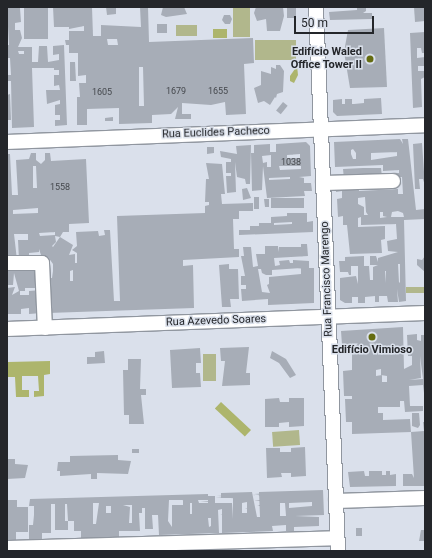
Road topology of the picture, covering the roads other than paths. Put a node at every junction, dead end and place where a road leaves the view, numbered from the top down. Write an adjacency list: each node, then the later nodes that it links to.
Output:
1 (316, 7): 3 (street, Rua Francisco Marengo)
2 (425, 125): 3 (street, Rua Euclides Pacheco)
3 (321, 130): 4 (street, Rua Euclides Pacheco); 6 (street, Rua Francisco Marengo)
4 (7, 142)
5 (393, 181): 6 (street)
6 (323, 183): 9 (street, Rua Francisco Marengo)
7 (7, 263): 10 (street)
8 (425, 314): 9 (street, Rua Azevedo Soares)
9 (329, 318): 10 (street, Rua Azevedo Soares); 13 (street, Rua Francisco Marengo)
10 (45, 328): 11 (street, Rua Azevedo Soares)
11 (7, 329)
12 (425, 498): 13 (street)
13 (336, 501): 14 (street, Rua Francisco Marengo)
14 (338, 545): 16 (street)
15 (7, 548): 16 (street)
16 (104, 548)

